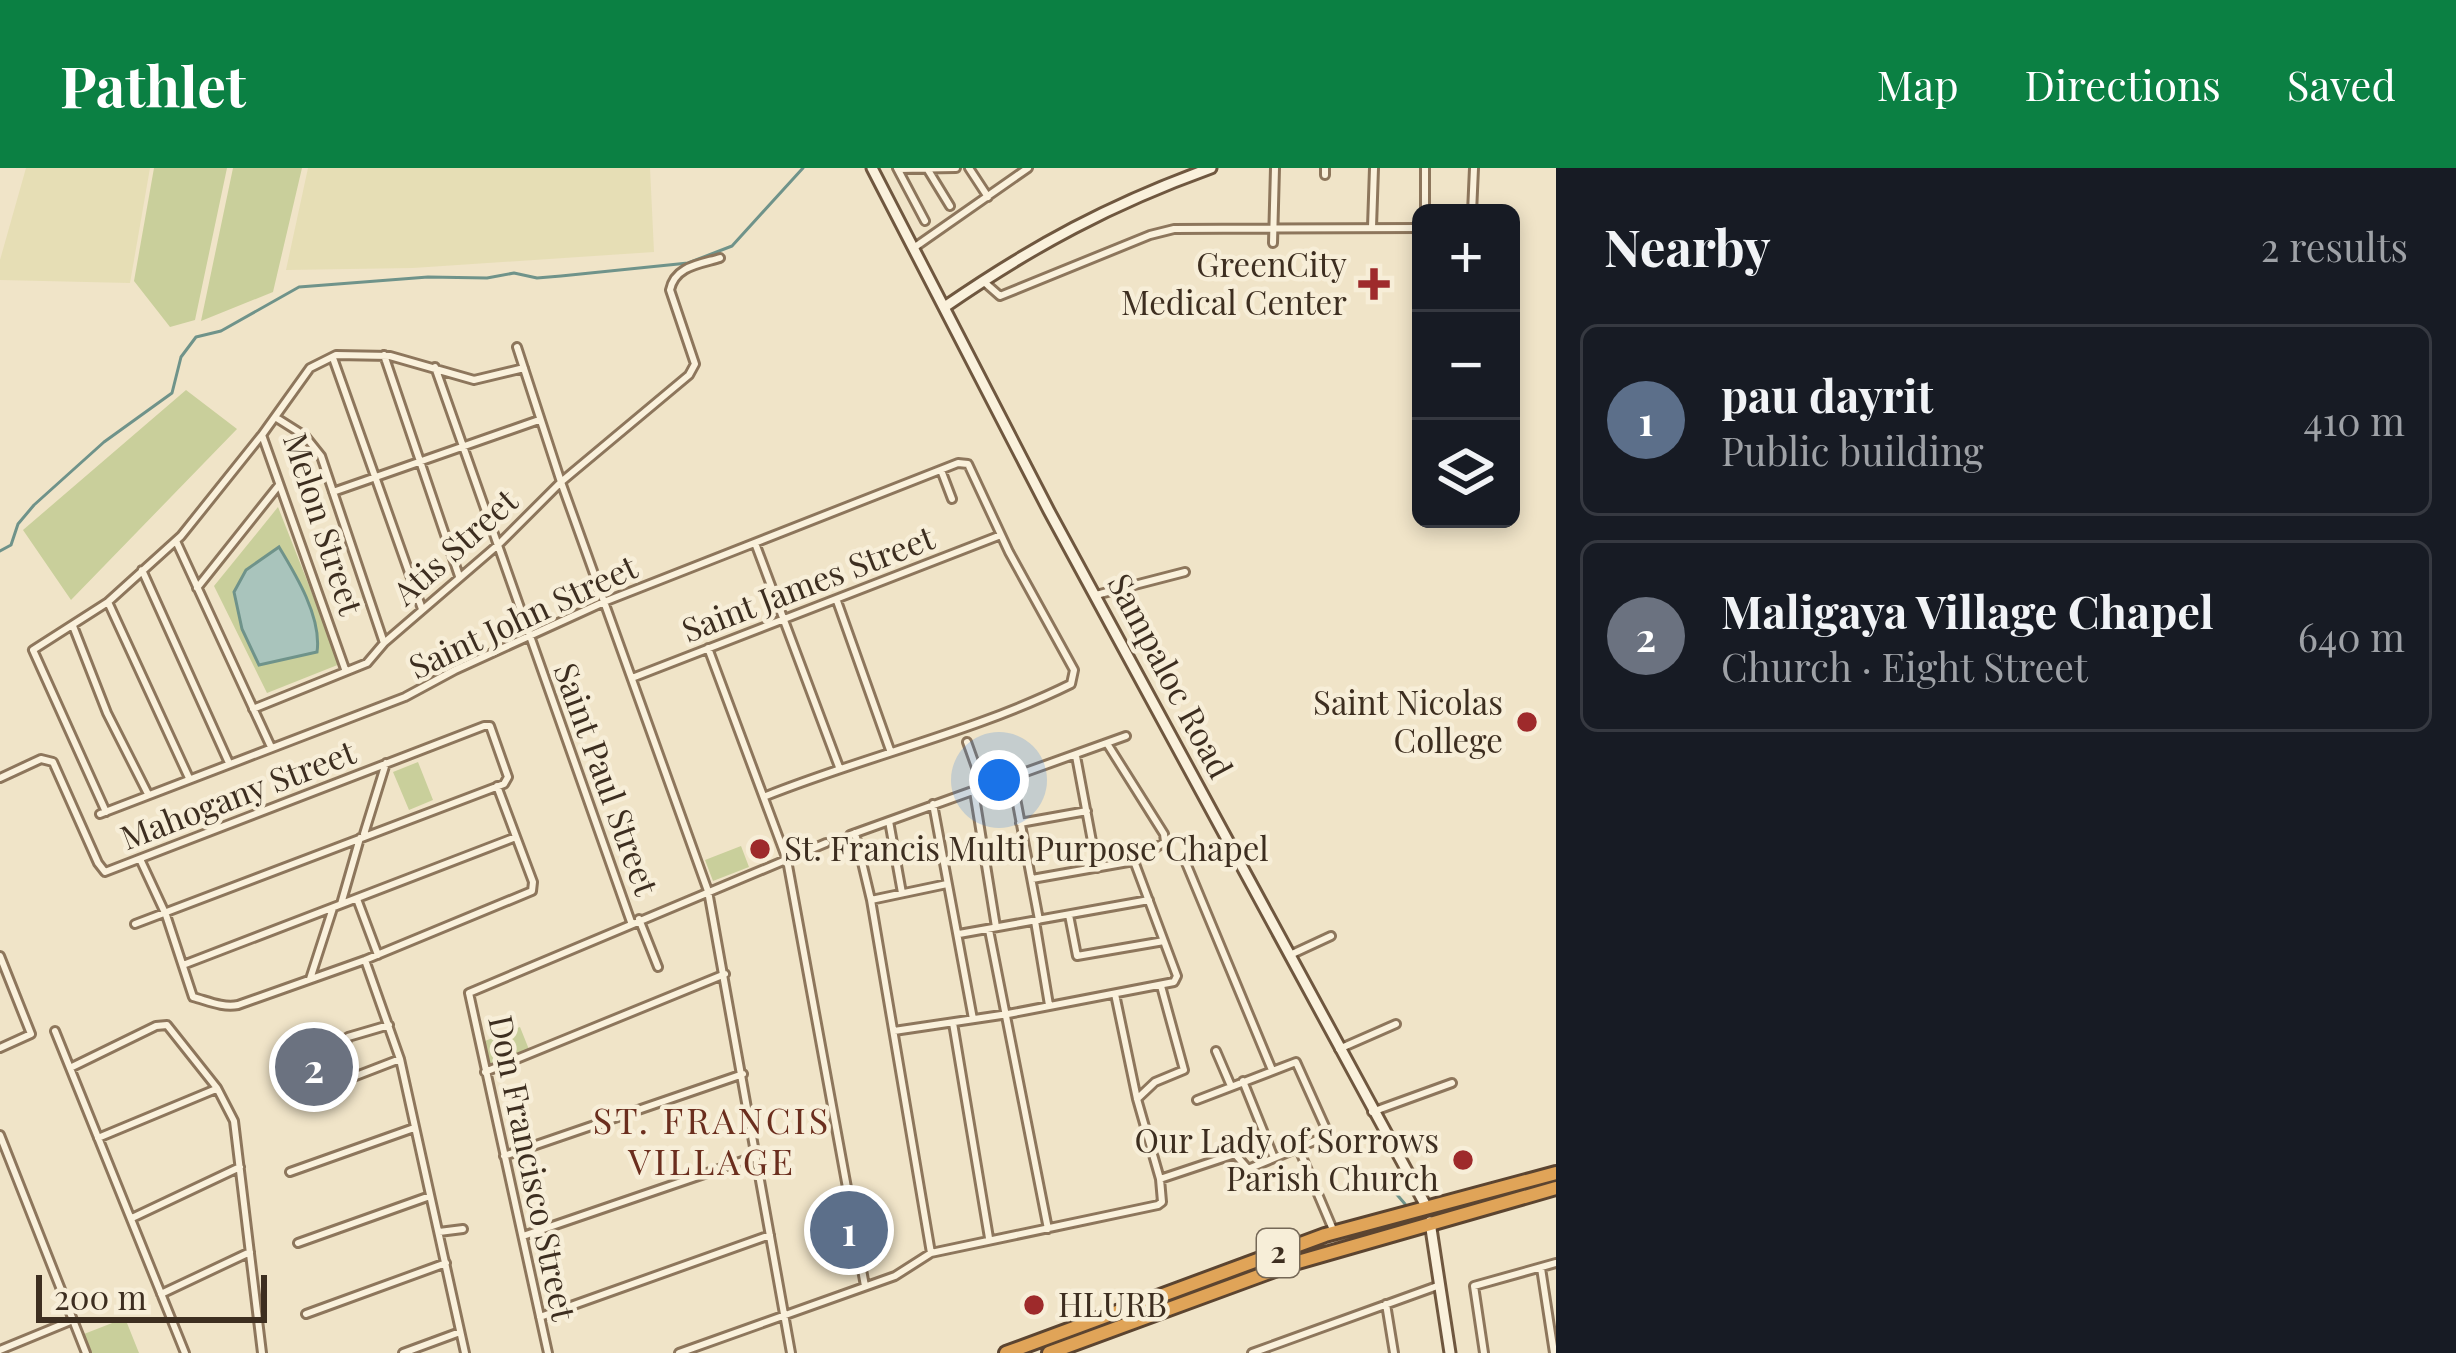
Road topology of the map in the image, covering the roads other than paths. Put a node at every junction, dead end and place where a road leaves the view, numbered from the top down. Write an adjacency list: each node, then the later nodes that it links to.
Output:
1 (872, 168): 21 (street, Sampaloc Road)
2 (897, 168): 11 (street); 16 (street)
3 (956, 168): 11 (street)
4 (969, 168): 12 (street)
5 (1028, 168): 12 (street)
6 (1211, 168): 23 (street)
7 (1275, 168): 17 (street)
8 (1375, 168): 18 (street)
9 (1425, 168): 13 (street)
10 (1474, 168): 14 (street)
11 (928, 170): 15 (street)
12 (988, 197): 21 (street)
13 (1425, 204)
14 (1472, 204)
15 (950, 206)
16 (925, 220)
17 (1273, 227): 18 (street); 20 (street); 23 (street)
18 (1372, 227): 19 (street)
19 (1412, 228)
20 (1274, 243)
21 (915, 247): 24 (street, Sampaloc Road)
22 (721, 258): 37 (street, Atis Street)
23 (983, 280): 24 (street)
24 (946, 306): 49 (street, Sampaloc Road)
25 (517, 347): 29 (street)
26 (384, 355): 27 (street); 28 (street); 34 (street)
27 (332, 356): 30 (street, Melon Street); 36 (street)
28 (435, 367): 29 (street); 33 (street, Saint Paul Street)
29 (524, 368): 31 (street)
30 (275, 417): 32 (street, Melon Street); 39 (street)
31 (539, 420): 33 (street); 37 (street)
32 (262, 434): 38 (street, Melon Street); 42 (street)
33 (463, 448): 34 (street); 44 (street, Saint Paul Street)
34 (418, 463): 36 (street); 47 (street)
35 (941, 470): 40 (street); 41 (street, Saint John Street); 43 (street, Saint John Street)
36 (376, 478): 39 (street); 53 (street)
37 (561, 482): 44 (street, Atis Street); 52 (street)
38 (279, 485): 48 (street); 59 (street, Melon Street)
39 (332, 492): 57 (street)
40 (952, 500)
41 (1001, 535): 50 (street, Saint James Street); 66 (street)
42 (176, 541): 45 (street); 48 (street)
43 (754, 543): 52 (street, Saint John Street); 54 (street)
44 (499, 544): 47 (street, Atis Street); 56 (street, Saint Paul Street)
45 (142, 570): 51 (street); 68 (street)
46 (1185, 572): 49 (street)
47 (459, 576): 53 (street, Atis Street)
48 (197, 588): 61 (street)
49 (1096, 595): 109 (street, Sampaloc Road)
50 (837, 601): 54 (street, Saint James Street); 66 (street)
51 (108, 602): 55 (street); 73 (street)
52 (604, 602): 56 (street, Saint John Street); 60 (street)
53 (422, 608): 57 (street, Atis Street)
54 (785, 620): 58 (street, Saint James Street); 70 (street)
55 (73, 626): 76 (street); 76 (street, Saint John Street)
56 (530, 636): 65 (street, Saint John Street); 100 (street, Saint Paul Street)
57 (384, 643): 59 (street, Atis Street)
58 (708, 648): 60 (street, Saint James Street); 77 (street)
59 (345, 669): 61 (street, Atis Street)
60 (632, 678): 92 (street)
61 (253, 709): 65 (street)
62 (1126, 736): 64 (street)
63 (967, 742): 75 (street)
64 (1107, 744): 67 (street); 87 (street)
65 (271, 747): 68 (street, Saint John Street)
66 (890, 750): 70 (street)
67 (1076, 756): 71 (street); 79 (street)
68 (229, 763): 73 (street, Saint John Street)
69 (386, 763): 74 (street, Mahogany Street); 82 (street); 85 (street, Mahogany Street)
70 (838, 767): 77 (street)
71 (1012, 777): 75 (street); 81 (street)
72 (0, 778): 85 (street, Mahogany Street)
73 (189, 778): 76 (street, Saint John Street)
74 (497, 786): 82 (street); 83 (street)
75 (978, 789): 78 (street); 103 (street)
76 (148, 794)
77 (766, 796): 86 (street)
78 (933, 805): 80 (street); 91 (street)
79 (1087, 811): 81 (street); 89 (street)
80 (889, 821): 93 (street); 95 (street)
81 (1020, 823): 90 (street)
82 (362, 837): 97 (street); 98 (street)
83 (516, 837): 94 (street); 107 (street)
84 (826, 843): 86 (street)
85 (140, 859): 98 (street)
86 (787, 860): 92 (street); 172 (street)
87 (1134, 860): 89 (street); 96 (street)
88 (1186, 863): 130 (street)
89 (1097, 868): 90 (street)
90 (1031, 879): 101 (street)
91 (947, 884): 93 (street); 104 (street)
92 (708, 891): 100 (street); 113 (street)
93 (902, 893): 95 (street)
94 (357, 899): 97 (street); 107 (street)
95 (871, 900): 124 (street)
96 (1149, 901): 99 (street); 106 (street)
97 (337, 907): 111 (street); 114 (street)
98 (166, 915): 102 (street); 111 (street)
99 (1069, 915): 101 (street); 106 (street)
100 (635, 921): 112 (street, Saint Paul Street); 131 (street, Don Francisco Street)
101 (1037, 921): 103 (street); 117 (street)
102 (135, 924)
103 (992, 928): 104 (street); 118 (street)
104 (958, 934): 119 (street)
105 (1330, 936): 109 (street)
106 (1164, 940): 115 (street)
107 (378, 955): 110 (street)
108 (0, 956): 125 (street)
109 (1288, 956): 126 (street, Sampaloc Road)
110 (365, 960): 114 (street); 122 (street)
111 (183, 965): 114 (street)
112 (658, 968)
113 (725, 974): 131 (street); 132 (street)
114 (310, 979)
115 (1161, 986): 116 (street); 139 (street)
116 (1115, 994): 117 (street); 139 (street)
117 (1049, 1005): 118 (street)
118 (1008, 1014): 119 (street); 159 (street)
119 (973, 1020): 120 (street)
120 (952, 1023): 124 (street); 164 (street)
121 (1396, 1024): 126 (street)
122 (390, 1025): 128 (street); 134 (street)
123 (55, 1031): 129 (street)
124 (894, 1031): 167 (street)
125 (0, 1048)
126 (1339, 1048): 141 (street, Sampaloc Road)
127 (1216, 1051): 136 (street)
128 (400, 1059): 134 (street); 142 (street)
129 (70, 1068): 137 (street); 144 (street)
130 (1272, 1070): 133 (street); 145 (street)
131 (485, 1072): 147 (street, Don Francisco Street)
132 (743, 1074): 147 (street); 148 (street)
133 (1243, 1081): 136 (street); 149 (street)
134 (332, 1084): 138 (street)
135 (1453, 1084): 141 (street)
136 (1231, 1085): 140 (street)
137 (217, 1088): 144 (street); 150 (street)
138 (299, 1098)
139 (1137, 1099): 153 (street)
140 (1197, 1100)
141 (1372, 1112): 157 (street, Sampaloc Road)
142 (414, 1128): 151 (street); 155 (street)
143 (0, 1135): 146 (street)
144 (98, 1138): 156 (street)
145 (1298, 1148): 149 (street); 161 (street)
146 (3, 1150): 178 (street)
147 (504, 1156): 163 (street, Don Francisco Street)
148 (757, 1156): 162 (street); 163 (street)
149 (1274, 1158): 153 (street)
150 (240, 1168): 156 (street); 166 (street)
151 (290, 1172)
152 (1556, 1173): 157 (highway, 2)
153 (1160, 1179): 159 (street)
154 (1556, 1188): 157 (highway, 2)
155 (430, 1196): 160 (street); 165 (street)
156 (132, 1218): 173 (street)
157 (1430, 1223): 161 (highway, 2); 171 (street); 190 (highway, 2)
158 (463, 1229): 160 (street)
159 (1048, 1229): 164 (street)
160 (439, 1232): 168 (street)
161 (1334, 1232): 189 (highway, 2)
162 (770, 1235): 176 (street); 177 (street)
163 (523, 1236): 177 (street, Don Francisco Street)
164 (989, 1239): 167 (street)
165 (298, 1243)
166 (250, 1252): 173 (street); 183 (street)
167 (931, 1253): 172 (street)
168 (446, 1263): 175 (street); 179 (street)
169 (1556, 1263): 170 (street)
170 (1541, 1267): 194 (street); 195 (street)
171 (1439, 1285): 174 (street); 193 (street)
172 (865, 1286): 176 (street)
173 (161, 1294): 182 (street)
174 (1386, 1304): 191 (street); 192 (street)
175 (306, 1314)
176 (783, 1316): 187 (street); 188 (street)
177 (540, 1317): 186 (street, Don Francisco Street)
178 (74, 1320): 180 (street); 181 (street)
179 (460, 1332): 184 (street); 185 (street)
180 (0, 1350)
181 (86, 1353)
182 (185, 1353)
183 (262, 1353)
184 (403, 1353)
185 (465, 1353)
186 (548, 1353)
187 (679, 1353)
188 (790, 1353)
189 (1006, 1353)
190 (1049, 1353)
191 (1252, 1353)
192 (1394, 1353)
193 (1450, 1353)
194 (1484, 1353)
195 (1554, 1353)

